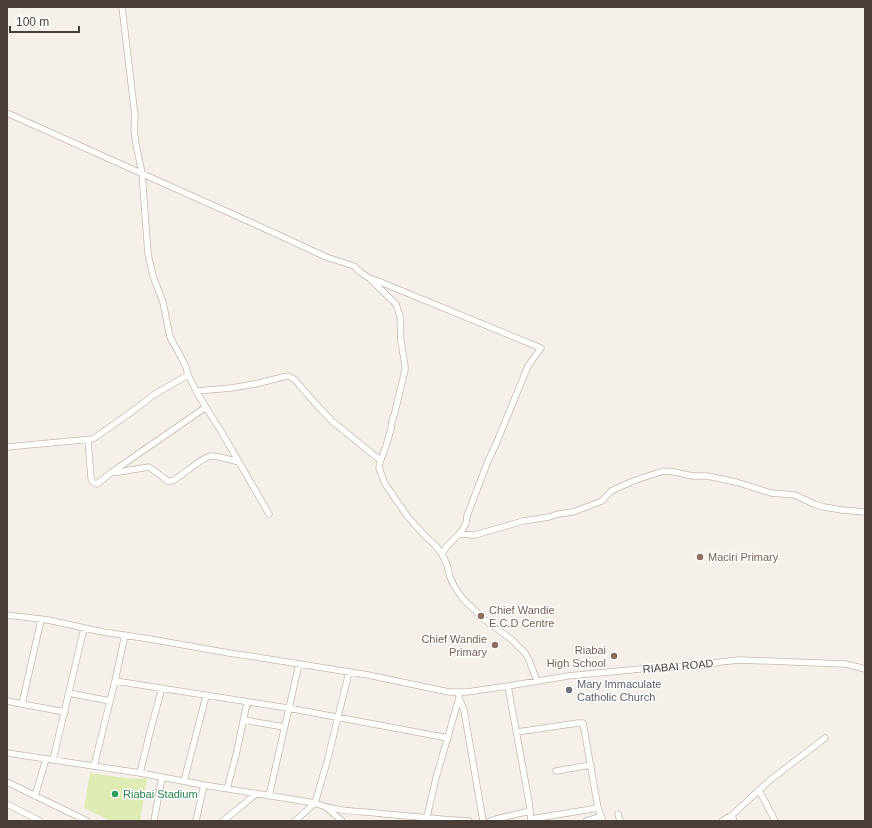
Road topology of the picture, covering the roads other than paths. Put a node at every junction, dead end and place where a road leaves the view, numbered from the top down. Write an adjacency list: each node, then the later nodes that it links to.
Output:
1 (122, 7): 3 (street)
2 (7, 113): 3 (street)
3 (142, 173): 4 (street); 5 (street)
4 (370, 278): 10 (street); 15 (street)
5 (188, 375): 6 (street); 8 (street)
6 (196, 390): 7 (street); 10 (street)
7 (206, 407): 11 (street); 12 (street)
8 (88, 440): 9 (street); 12 (street)
9 (7, 448)
10 (380, 460): 16 (street)
11 (239, 462): 12 (street); 14 (street)
12 (112, 472)
13 (865, 512): 15 (street)
14 (269, 514)
15 (459, 534): 16 (street)
16 (442, 554): 25 (street)
17 (7, 615): 18 (street, RIABAI ROAD)
18 (41, 620): 19 (street, RIABAI ROAD); 34 (street)
19 (84, 628): 20 (street, RIABAI ROAD); 28 (street)
20 (124, 635): 21 (street, RIABAI ROAD); 24 (street)
21 (299, 664): 23 (street, RIABAI ROAD); 35 (street)
22 (865, 669): 25 (street, RIABAI ROAD)
23 (349, 672): 29 (street, RIABAI ROAD); 37 (street)
24 (115, 681): 27 (street); 32 (street)
25 (537, 681): 26 (street, RIABAI ROAD)
26 (508, 686): 29 (street, RIABAI ROAD); 40 (street)
27 (162, 688): 30 (street); 49 (street)
28 (69, 693): 32 (street); 36 (street)
29 (459, 695): 41 (street); 77 (street)
30 (206, 696): 33 (street); 51 (street)
31 (7, 701): 34 (street)
32 (110, 701): 47 (street)
33 (247, 702): 35 (street); 38 (street)
34 (22, 704): 36 (street)
35 (288, 708): 37 (street); 39 (street)
36 (65, 712): 45 (street)
37 (338, 717): 41 (street); 59 (street)
38 (244, 720): 39 (street); 54 (street)
39 (284, 727): 58 (street)
40 (517, 732): 46 (street); 63 (street)
41 (448, 738): 67 (street)
42 (825, 738): 55 (street)
43 (7, 753): 44 (street)
44 (46, 759): 45 (street); 57 (street)
45 (53, 760): 47 (street)
46 (591, 765): 48 (street); 62 (street)
47 (94, 766): 49 (street)
48 (556, 771)
49 (140, 773): 50 (street)
50 (162, 777): 51 (street); 71 (street)
51 (184, 780): 53 (street)
52 (7, 782): 57 (street)
53 (204, 785): 54 (street); 72 (street)
54 (227, 789): 56 (street)
55 (759, 790): 65 (street); 83 (street)
56 (256, 794): 58 (street); 73 (street)
57 (36, 796): 70 (street)
58 (269, 796): 59 (street)
59 (315, 803): 61 (street); 74 (street)
60 (7, 804): 69 (street)
61 (326, 807): 67 (street); 75 (street)
62 (598, 808): 66 (street); 68 (street)
63 (530, 811): 68 (street); 78 (street)
64 (618, 814): 80 (street)
65 (732, 815): 81 (street); 82 (street)
66 (602, 818): 79 (street)
67 (426, 820): 76 (street)
68 (531, 820)
69 (40, 821)
70 (87, 821)
71 (154, 821)
72 (196, 821)
73 (223, 821)
74 (295, 821)
75 (342, 821)
76 (468, 821)
77 (483, 821)
78 (490, 821)
79 (586, 821)
80 (620, 821)
81 (723, 821)
82 (734, 821)
83 (775, 821)

